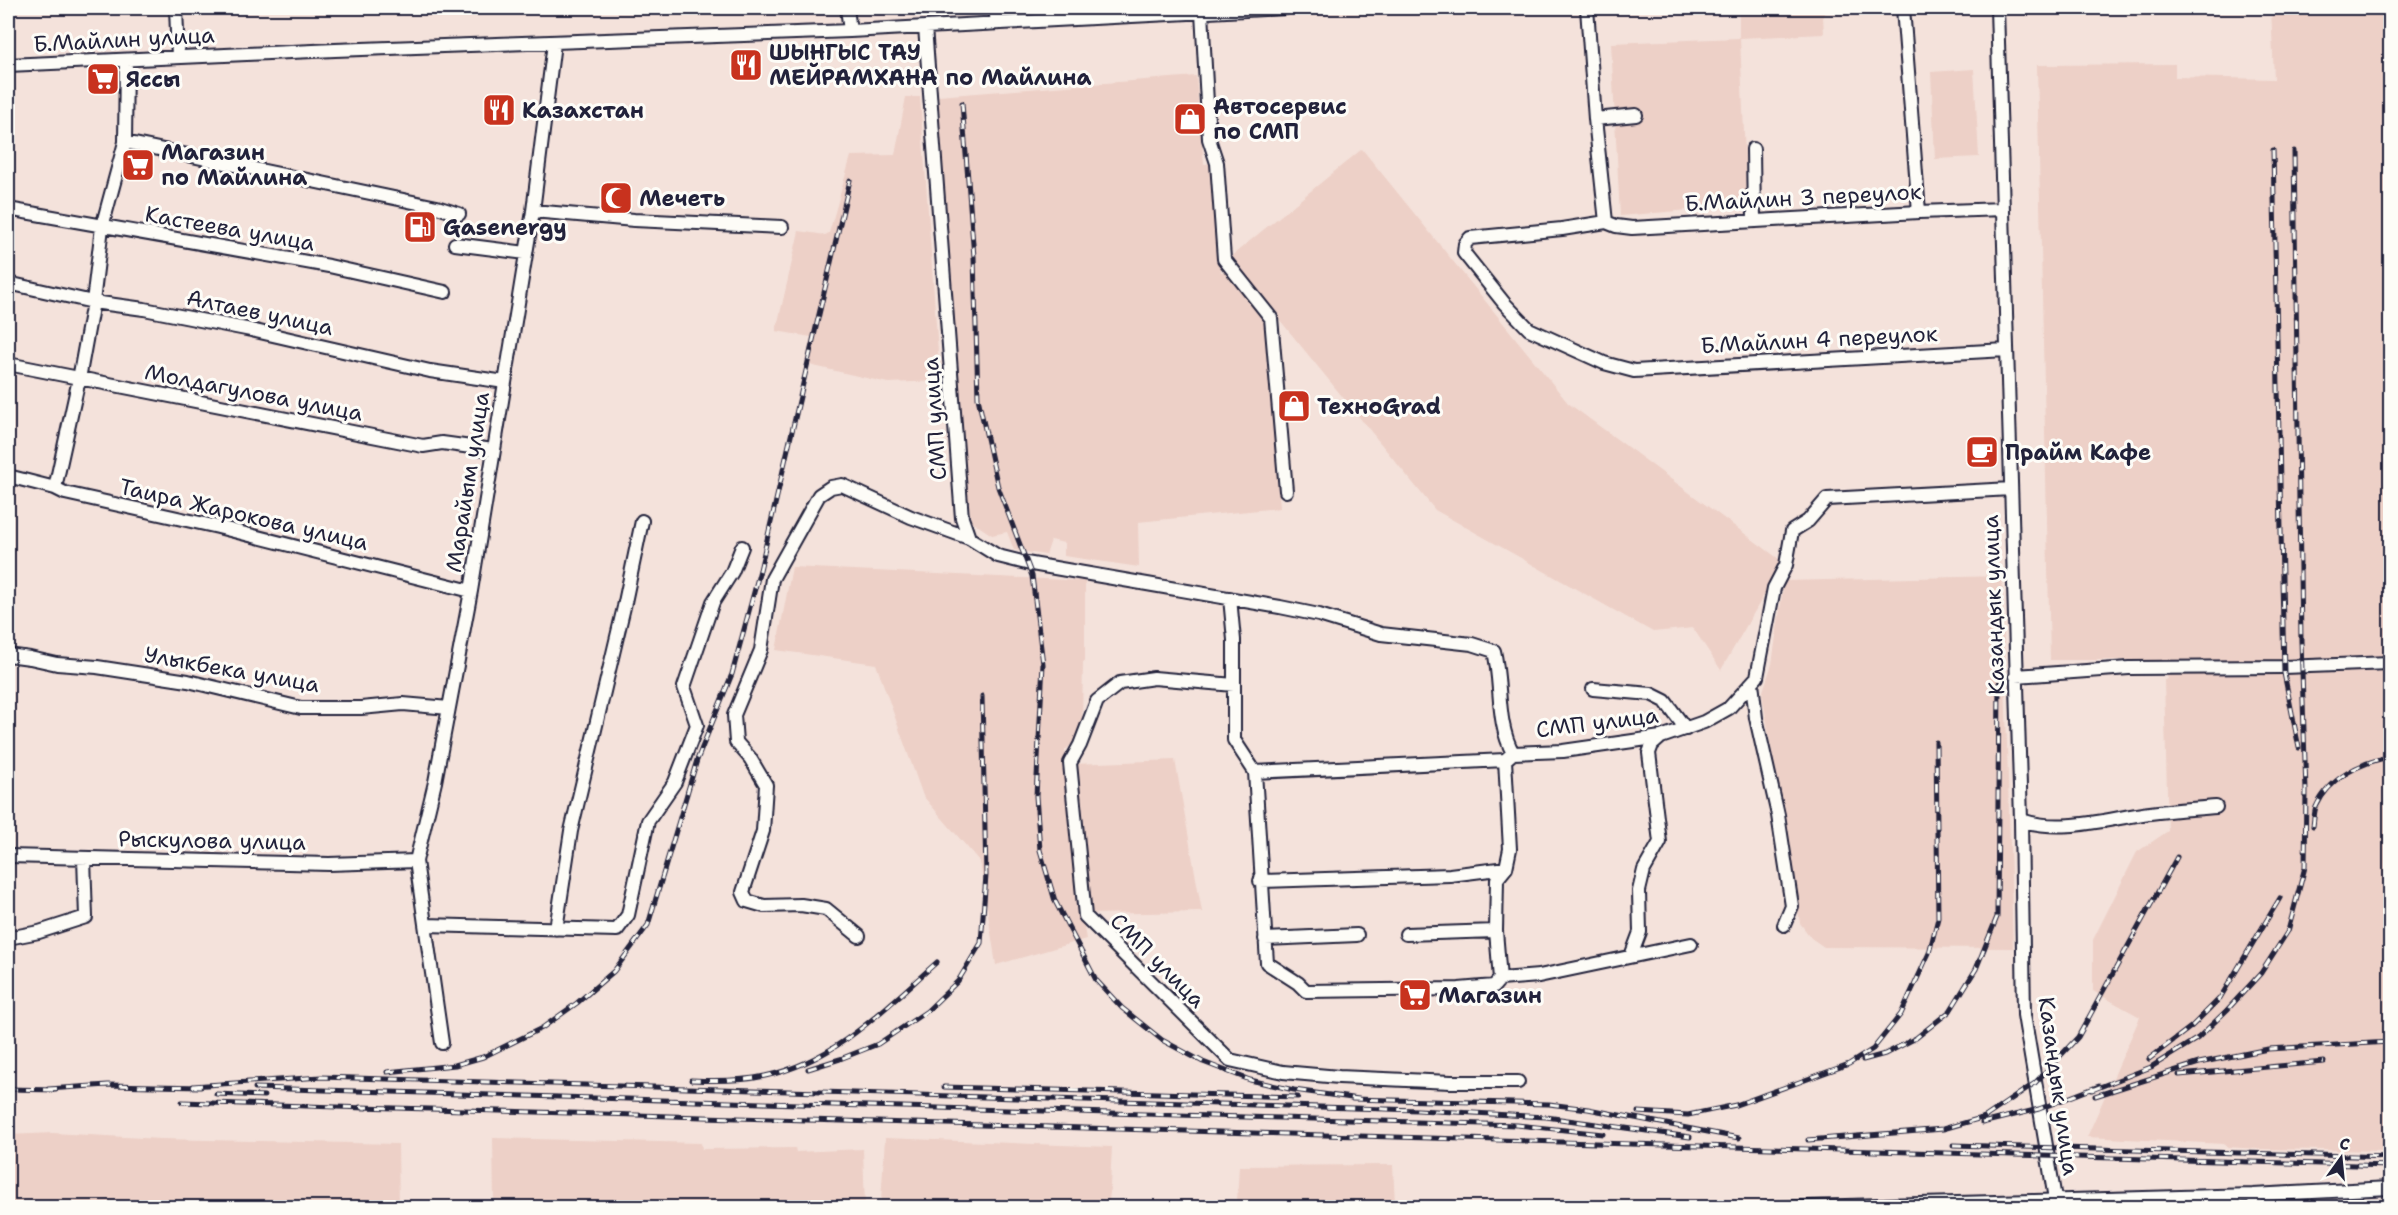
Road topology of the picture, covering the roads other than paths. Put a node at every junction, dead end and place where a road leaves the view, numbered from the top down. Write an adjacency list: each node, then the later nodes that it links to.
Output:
1 (176, 8): 13 (street)
2 (847, 8): 11 (street)
3 (996, 8): 9 (street)
4 (1285, 8): 8 (street, Б.Майлин улица)
5 (1587, 8): 17 (street)
6 (1903, 8): 23 (street)
7 (1997, 8): 21 (street, Казандык улица)
8 (1202, 12): 9 (street, Б.Майлин улица); 42 (street)
9 (997, 23): 10 (street, Б.Майлин улица)
10 (925, 27): 11 (street, Б.Майлин улица); 44 (street, СМП улица)
11 (850, 31): 12 (street, Б.Майлин улица)
12 (554, 43): 13 (street, Б.Майлин улица); 22 (street, Марайым улица)
13 (178, 57): 14 (street, Б.Майлин улица)
14 (126, 61): 15 (street, Б.Майлин улица); 18 (street)
15 (8, 65)
16 (1636, 115): 17 (street)
17 (1595, 119): 26 (street)
18 (125, 142): 24 (street); 28 (street)
19 (1753, 149): 25 (street)
20 (8, 209): 28 (street, Кастеева улица)
21 (2003, 209): 23 (street, Б.Майлин 3 переулок); 34 (street, Казандык улица)
22 (533, 211): 27 (street); 30 (street, Марайым улица)
23 (1919, 212): 25 (street, Б.Майлин 3 переулок)
24 (459, 214)
25 (1754, 220): 26 (street, Б.Майлин 3 переулок)
26 (1606, 222): 34 (street, Б.Майлин 4 переулок)
27 (782, 226)
28 (102, 227): 32 (street, Кастеева улица); 33 (street)
29 (455, 244): 30 (street)
30 (526, 253): 37 (street, Марайым улица)
31 (8, 283): 33 (street, Алтаев улица)
32 (445, 292)
33 (93, 302): 36 (street); 37 (street, Алтаев улица)
34 (2006, 350): 41 (street, Казандык улица)
35 (8, 364): 36 (street, Молдагулова улица)
36 (79, 380): 38 (street, Молдагулова улица); 40 (street)
37 (505, 382): 38 (street, Марайым улица)
38 (493, 450): 46 (street, Марайым улица)
39 (8, 476): 40 (street, Таира Жарокова улица)
40 (56, 488): 46 (street, Таира Жарокова улица)
41 (2010, 489): 50 (street, Казандык улица); 51 (street)
42 (1286, 491)
43 (642, 521): 68 (street)
44 (969, 538): 47 (street, СМП улица); 72 (street)
45 (742, 547): 68 (street)
46 (471, 591): 54 (street, Марайым улица)
47 (1230, 598): 52 (street); 57 (street, СМП улица)
48 (8, 655): 54 (street, Улыкбека улица)
49 (2391, 663): 50 (street)
50 (2016, 676): 60 (street, Казандык улица)
51 (1754, 680): 55 (street, СМП улица); 67 (street)
52 (1234, 685): 58 (street); 79 (street, СМП улица)
53 (1593, 689): 55 (street, СМП улица)
54 (449, 708): 63 (street, Марайым улица)
55 (1686, 729): 56 (street, СМП улица)
56 (1661, 737): 57 (street, СМП улица); 76 (street)
57 (1509, 756): 58 (street, СМП улица); 64 (street, СМП улица)
58 (1255, 772): 65 (street)
59 (2216, 807): 60 (street)
60 (2021, 820): 82 (street, Казандык улица)
61 (8, 856): 62 (street, Рыскулова улица)
62 (84, 858): 63 (street, Рыскулова улица); 73 (street)
63 (416, 861): 66 (street, Марайым улица)
64 (1506, 868): 65 (street); 69 (street, СМП улица)
65 (1260, 880): 74 (street)
66 (426, 925): 68 (street); 78 (street, Марайым улица)
67 (1784, 925)
68 (556, 929)
69 (1496, 931): 70 (street); 77 (street, СМП улица)
70 (1407, 934)
71 (1357, 935): 74 (street)
72 (860, 936)
73 (8, 938)
74 (1265, 939): 77 (street)
75 (1691, 944): 76 (street)
76 (1631, 956): 77 (street)
77 (1500, 979)
78 (442, 1042)
79 (1518, 1082)
80 (2391, 1188): 81 (street)
81 (2253, 1194): 82 (street); 84 (street)
82 (2055, 1199): 83 (street)
83 (1770, 1208)
84 (2256, 1208)

